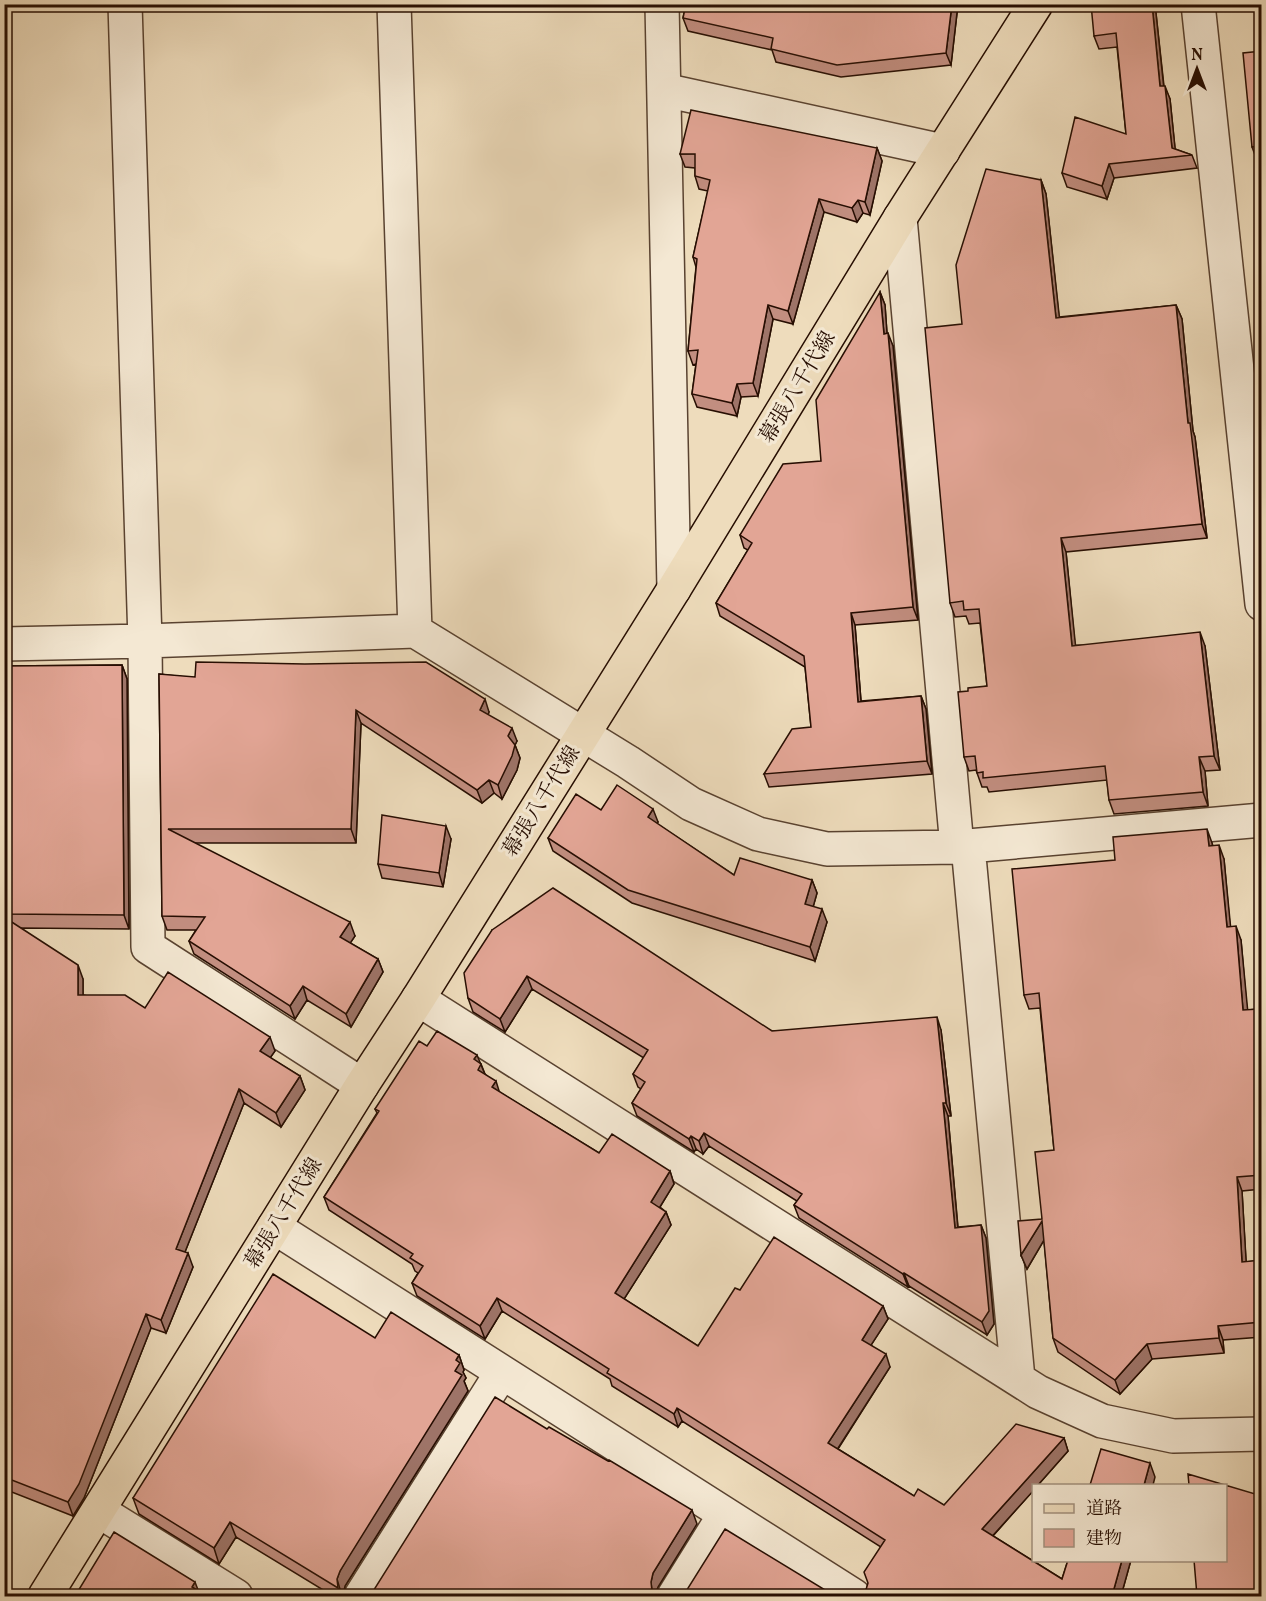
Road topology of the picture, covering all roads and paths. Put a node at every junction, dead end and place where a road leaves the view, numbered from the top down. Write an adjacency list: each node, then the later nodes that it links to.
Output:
1 (125, 4): 12 (street)
2 (394, 4): 11 (street)
3 (662, 4): 6 (street)
4 (1036, 4): 7 (main road, 幕張八千代線)
5 (1198, 4): 10 (street)
6 (664, 90): 7 (street); 9 (street)
7 (943, 151): 8 (main road, 幕張八千代線)
8 (900, 218): 9 (main road, 幕張八千代線); 16 (street)
9 (674, 589): 14 (main road, 幕張八千代線)
10 (1262, 604)
11 (415, 631): 12 (street); 14 (street)
12 (145, 641): 13 (street); 18 (street)
13 (4, 644)
14 (582, 735): 16 (street); 17 (main road, 幕張八千代線)
15 (1262, 820): 16 (street)
16 (963, 847): 21 (street)
17 (418, 999): 18 (main road, 幕張八千代線); 21 (street)
18 (362, 1085): 19 (main road, 幕張八千代線)
19 (274, 1227): 20 (street); 23 (main road, 幕張八千代線)
20 (502, 1372): 24 (street); 27 (street)
21 (1018, 1379): 22 (street)
22 (1262, 1434)
23 (99, 1511): 25 (main road, 幕張八千代線); 26 (street)
24 (725, 1514): 28 (street); 29 (street)
25 (45, 1596)
26 (236, 1596)
27 (361, 1596)
28 (674, 1596)
29 (854, 1596)

